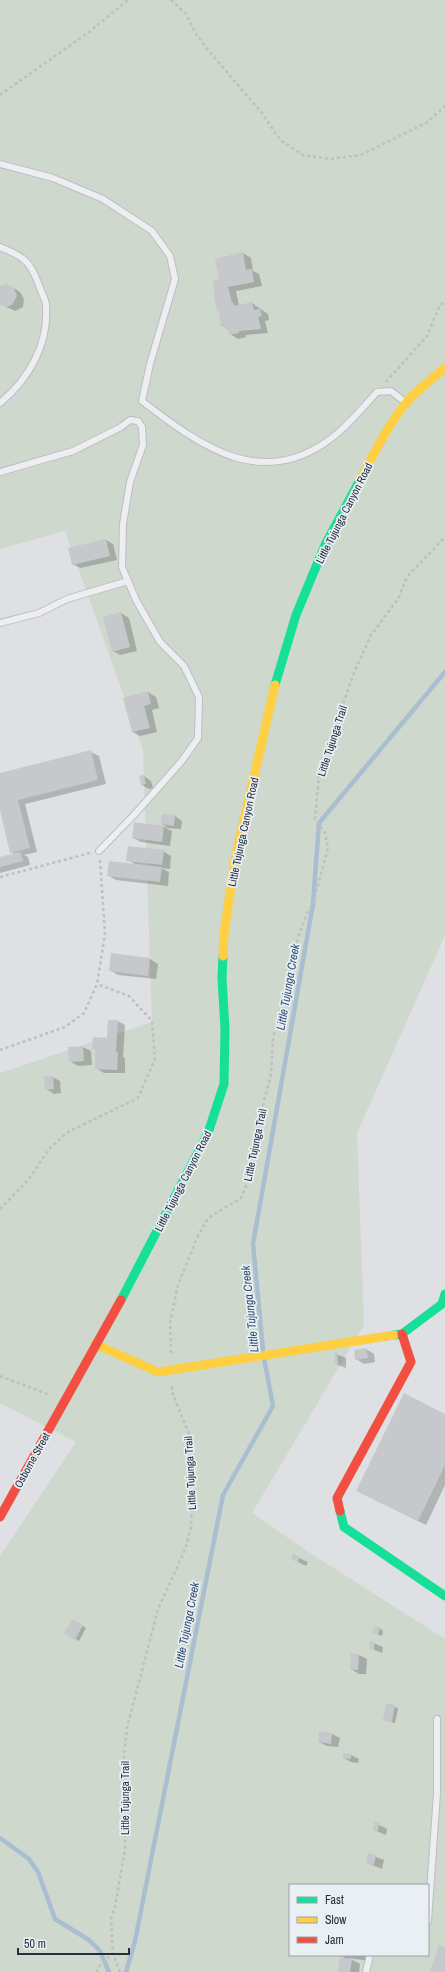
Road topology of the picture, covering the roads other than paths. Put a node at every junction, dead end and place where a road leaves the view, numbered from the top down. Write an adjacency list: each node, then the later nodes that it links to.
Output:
1 (0, 164): 5 (lane)
2 (0, 247): 4 (lane)
3 (445, 368): 5 (main road, Little Tujunga Canyon Road)
4 (0, 403)
5 (406, 403): 12 (main road, Little Tujunga Canyon Road)
6 (0, 472): 7 (lane)
7 (128, 581): 8 (lane); 9 (lane)
8 (0, 623)
9 (99, 851)
10 (445, 1294): 11 (main road)
11 (402, 1334): 12 (main road); 15 (main road)
12 (95, 1344): 13 (main road, Little Tujunga Canyon Road)
13 (52, 1423): 14 (main road, Osborne Street)
14 (0, 1517)
15 (445, 1596)
16 (436, 1719): 17 (lane)
17 (429, 1905)
18 (370, 1956): 19 (lane)
19 (366, 1972)

